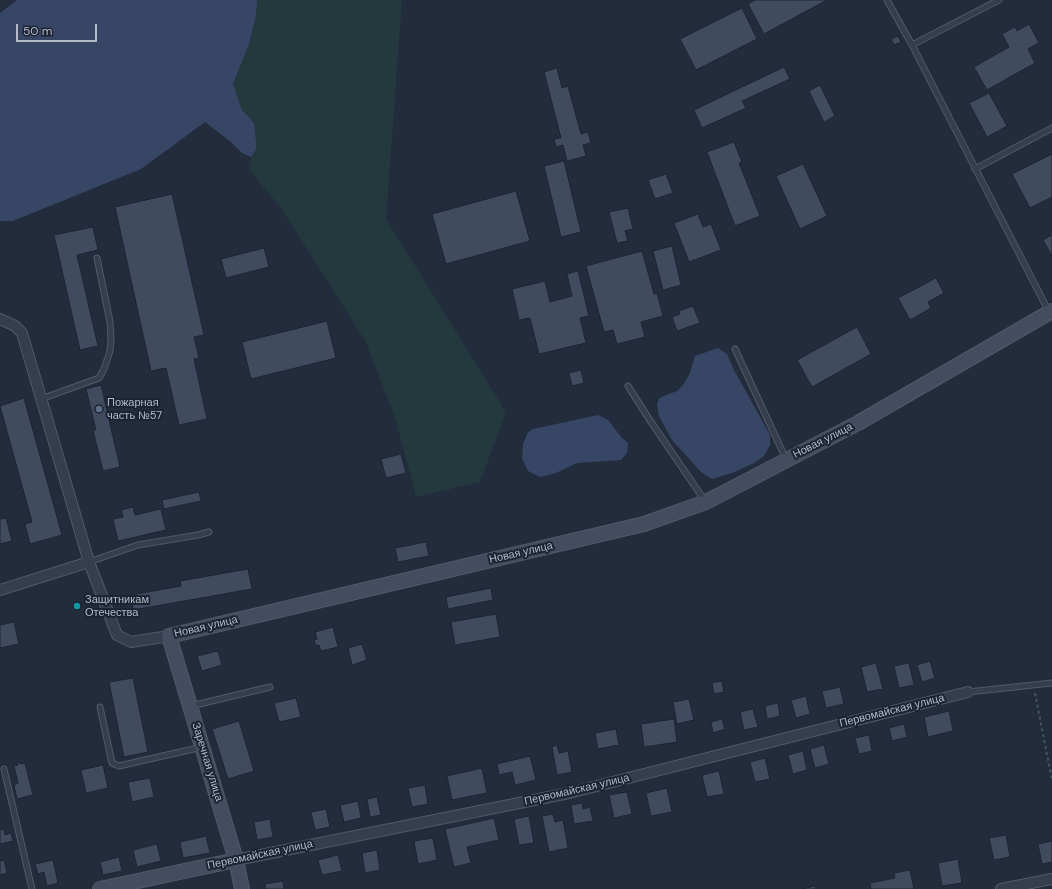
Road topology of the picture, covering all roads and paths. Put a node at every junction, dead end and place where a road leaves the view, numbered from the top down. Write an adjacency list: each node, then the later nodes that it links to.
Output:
1 (887, 0): 3 (lane)
2 (999, 0): 3 (lane)
3 (912, 45): 5 (lane)
4 (1052, 128): 5 (lane)
5 (975, 169): 7 (lane)
6 (96, 258): 11 (lane)
7 (1051, 312): 12 (street, Новая улица)
8 (0, 319): 11 (street, Новая улица)
9 (735, 349): 12 (lane)
10 (628, 386): 13 (lane)
11 (41, 399): 15 (street, Новая улица)
12 (786, 460): 13 (street, Новая улица)
13 (706, 502): 17 (street, Новая улица)
14 (209, 532): 15 (lane)
15 (89, 562): 16 (street); 17 (street, Новая улица)
16 (0, 590)
17 (169, 636): 22 (street, Заречная улица)
18 (1052, 683): 19 (lane, Первомайская улица)
19 (1033, 685): 21 (lane, Первомайская улица); 26 (path)
20 (270, 687): 22 (lane)
21 (968, 692): 27 (street, Первомайская улица)
22 (190, 706): 24 (street, Заречная улица)
23 (100, 707): 24 (lane)
24 (203, 747): 27 (street, Заречная улица)
25 (4, 769): 29 (lane)
26 (1052, 780)
27 (236, 860): 30 (street, Первомайская улица); 31 (street, Заречная улица)
28 (1052, 879): 32 (street)
29 (32, 889)
30 (100, 889)
31 (242, 889)
32 (1001, 889)

